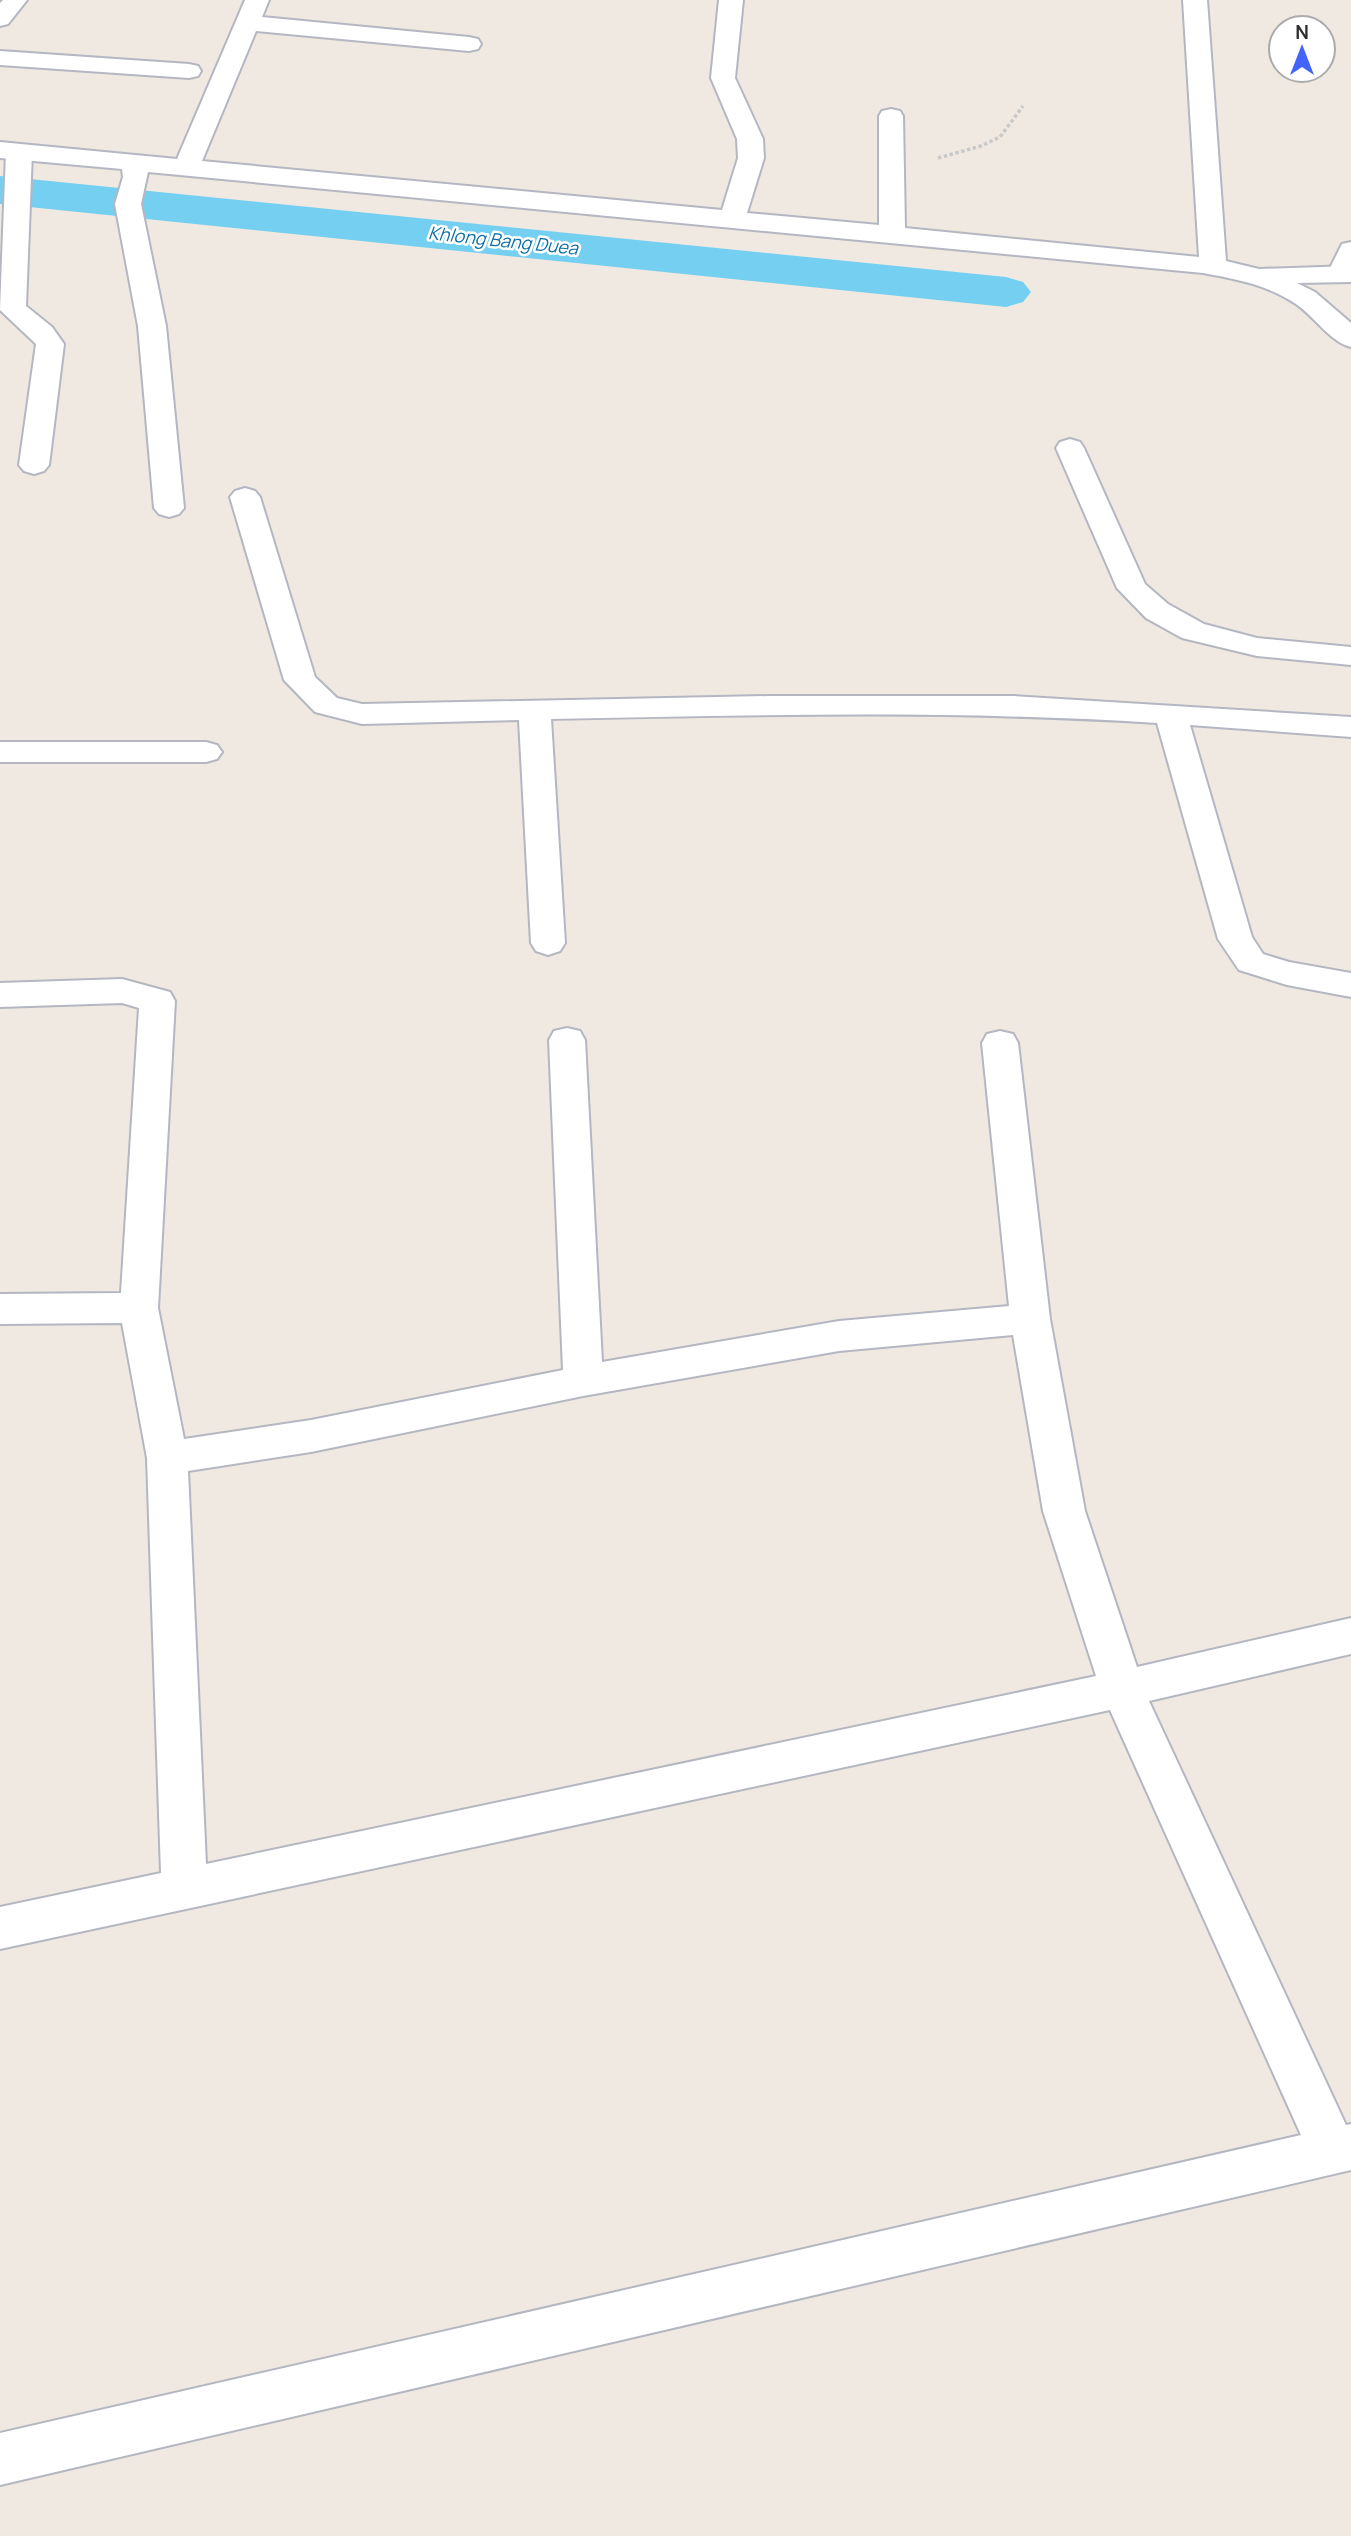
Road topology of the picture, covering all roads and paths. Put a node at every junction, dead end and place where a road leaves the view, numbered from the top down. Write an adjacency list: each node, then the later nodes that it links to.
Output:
1 (15, 0): 5 (street)
2 (257, 0): 6 (street)
3 (731, 0): 16 (street)
4 (1195, 0): 19 (street)
5 (0, 19)
6 (248, 23): 7 (street); 14 (street)
7 (469, 44)
8 (0, 58): 9 (street)
9 (189, 71)
10 (1023, 106): 13 (path)
11 (891, 116): 13 (street)
12 (9, 151): 15 (street); 23 (street)
13 (893, 166): 17 (street)
14 (186, 168): 15 (street); 16 (street)
15 (135, 170): 25 (street)
16 (732, 219): 17 (street)
17 (892, 234): 19 (street)
18 (1347, 266): 20 (street)
19 (1213, 267): 20 (street)
20 (1260, 275): 21 (street)
21 (1351, 339)
22 (1070, 448): 26 (street)
23 (34, 465)
24 (246, 497): 27 (street)
25 (169, 509)
26 (1351, 656)
27 (534, 710): 28 (street); 32 (street)
28 (1171, 714): 29 (street); 33 (street)
29 (1351, 727)
30 (0, 752): 31 (street)
31 (206, 752)
32 (548, 943)
33 (1351, 985)
34 (0, 995): 37 (street)
35 (567, 1040): 40 (street)
36 (1000, 1043): 39 (street)
37 (139, 1308): 38 (street); 41 (street)
38 (0, 1309)
39 (1030, 1320): 40 (street); 43 (street)
40 (583, 1381): 41 (street)
41 (167, 1458): 44 (street)
42 (1351, 1636): 43 (street)
43 (1122, 1689): 44 (street); 46 (street)
44 (184, 1889): 45 (street)
45 (0, 1928)
46 (1342, 2149): 47 (street)
47 (0, 2459)

